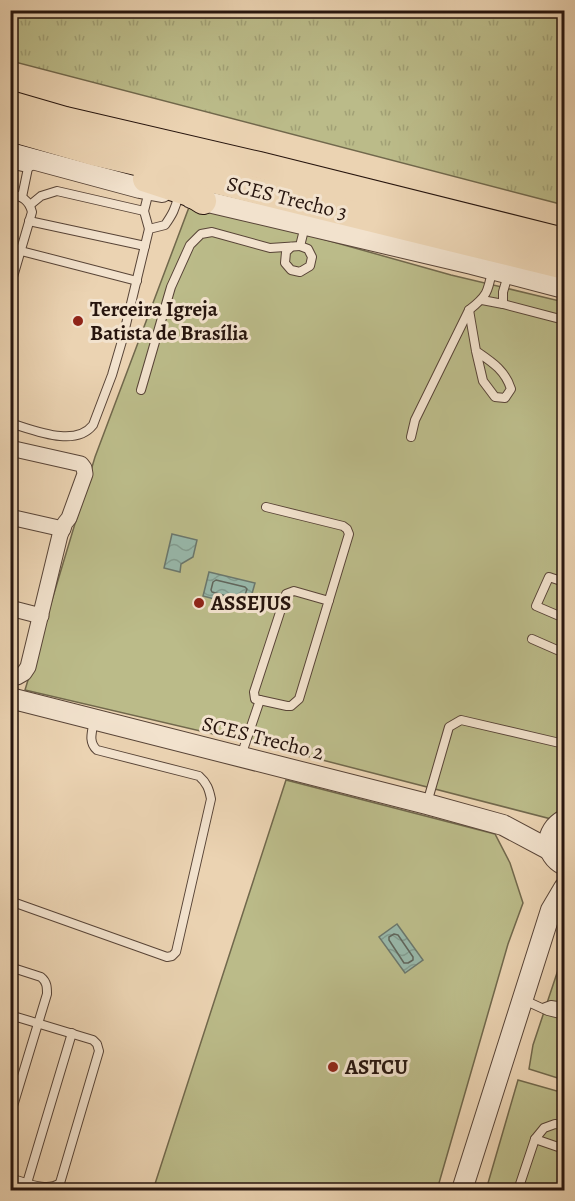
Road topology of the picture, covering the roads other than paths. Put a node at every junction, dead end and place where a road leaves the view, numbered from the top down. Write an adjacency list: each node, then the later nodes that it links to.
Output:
1 (10, 104): 17 (highway, SCES Trecho 3)
2 (10, 128): 3 (highway, SCES Trecho 3)
3 (93, 152): 11 (highway); 22 (highway, SCES Trecho 3)
4 (11, 161): 5 (street); 6 (lane)
5 (35, 165): 7 (street); 10 (lane)
6 (10, 180)
7 (150, 190): 9 (street); 13 (lane)
8 (10, 194): 10 (lane)
9 (178, 196): 11 (street); 16 (lane)
10 (22, 197): 12 (lane)
11 (203, 201): 15 (street)
12 (30, 205): 13 (lane); 14 (lane)
13 (144, 211): 16 (lane)
14 (29, 221): 18 (lane); 21 (lane)
15 (305, 225): 20 (lane); 23 (street)
16 (149, 229): 18 (lane)
17 (564, 241)
18 (145, 246): 24 (lane)
19 (291, 246): 20 (lane); 20 (lane); 32 (lane)
20 (300, 246)
21 (17, 255): 24 (lane); 25 (lane)
22 (564, 266)
23 (500, 271): 26 (street); 27 (lane); 28 (lane)
24 (136, 281): 33 (lane)
25 (10, 287)
26 (564, 288)
27 (482, 300): 28 (lane); 29 (lane)
28 (503, 304): 30 (lane)
29 (469, 310): 31 (lane); 34 (lane)
30 (564, 320)
31 (476, 351): 31 (lane)
32 (141, 390)
33 (10, 423)
34 (411, 437)
35 (10, 448): 38 (street)
36 (266, 507): 40 (lane)
37 (10, 518): 38 (street)
38 (63, 529): 42 (street)
39 (564, 582): 43 (lane)
40 (329, 601): 48 (lane); 48 (lane)
41 (10, 608): 42 (street)
42 (41, 616): 46 (street)
43 (564, 618)
44 (532, 639): 45 (lane)
45 (564, 653)
46 (10, 675)
47 (10, 698): 49 (street, SCES Trecho 2)
48 (260, 700): 51 (lane)
49 (94, 720): 51 (street, SCES Trecho 2); 57 (lane)
50 (564, 744): 52 (lane)
51 (241, 758): 52 (street, SCES Trecho 2)
52 (426, 804): 54 (street, SCES Trecho 2)
53 (561, 822): 54 (street, SCES Trecho 2); 55 (street)
54 (503, 825): 55 (street, SCES Trecho 2)
55 (555, 856): 58 (street)
56 (564, 888): 58 (street)
57 (10, 901)
58 (551, 910): 60 (street)
59 (10, 967): 65 (lane)
60 (523, 999): 62 (lane); 75 (street)
61 (564, 1007): 62 (lane)
62 (543, 1008): 64 (lane)
63 (10, 1015): 65 (lane)
64 (564, 1015)
65 (38, 1023): 66 (lane); 67 (lane)
66 (72, 1033): 72 (lane); 72 (lane)
67 (10, 1116)
68 (564, 1125): 69 (lane)
69 (535, 1138): 70 (lane); 76 (lane)
70 (564, 1149)
71 (10, 1178): 72 (lane)
72 (27, 1183)
73 (325, 1191): 74 (lane)
74 (339, 1191)
75 (462, 1191)
76 (518, 1191)

